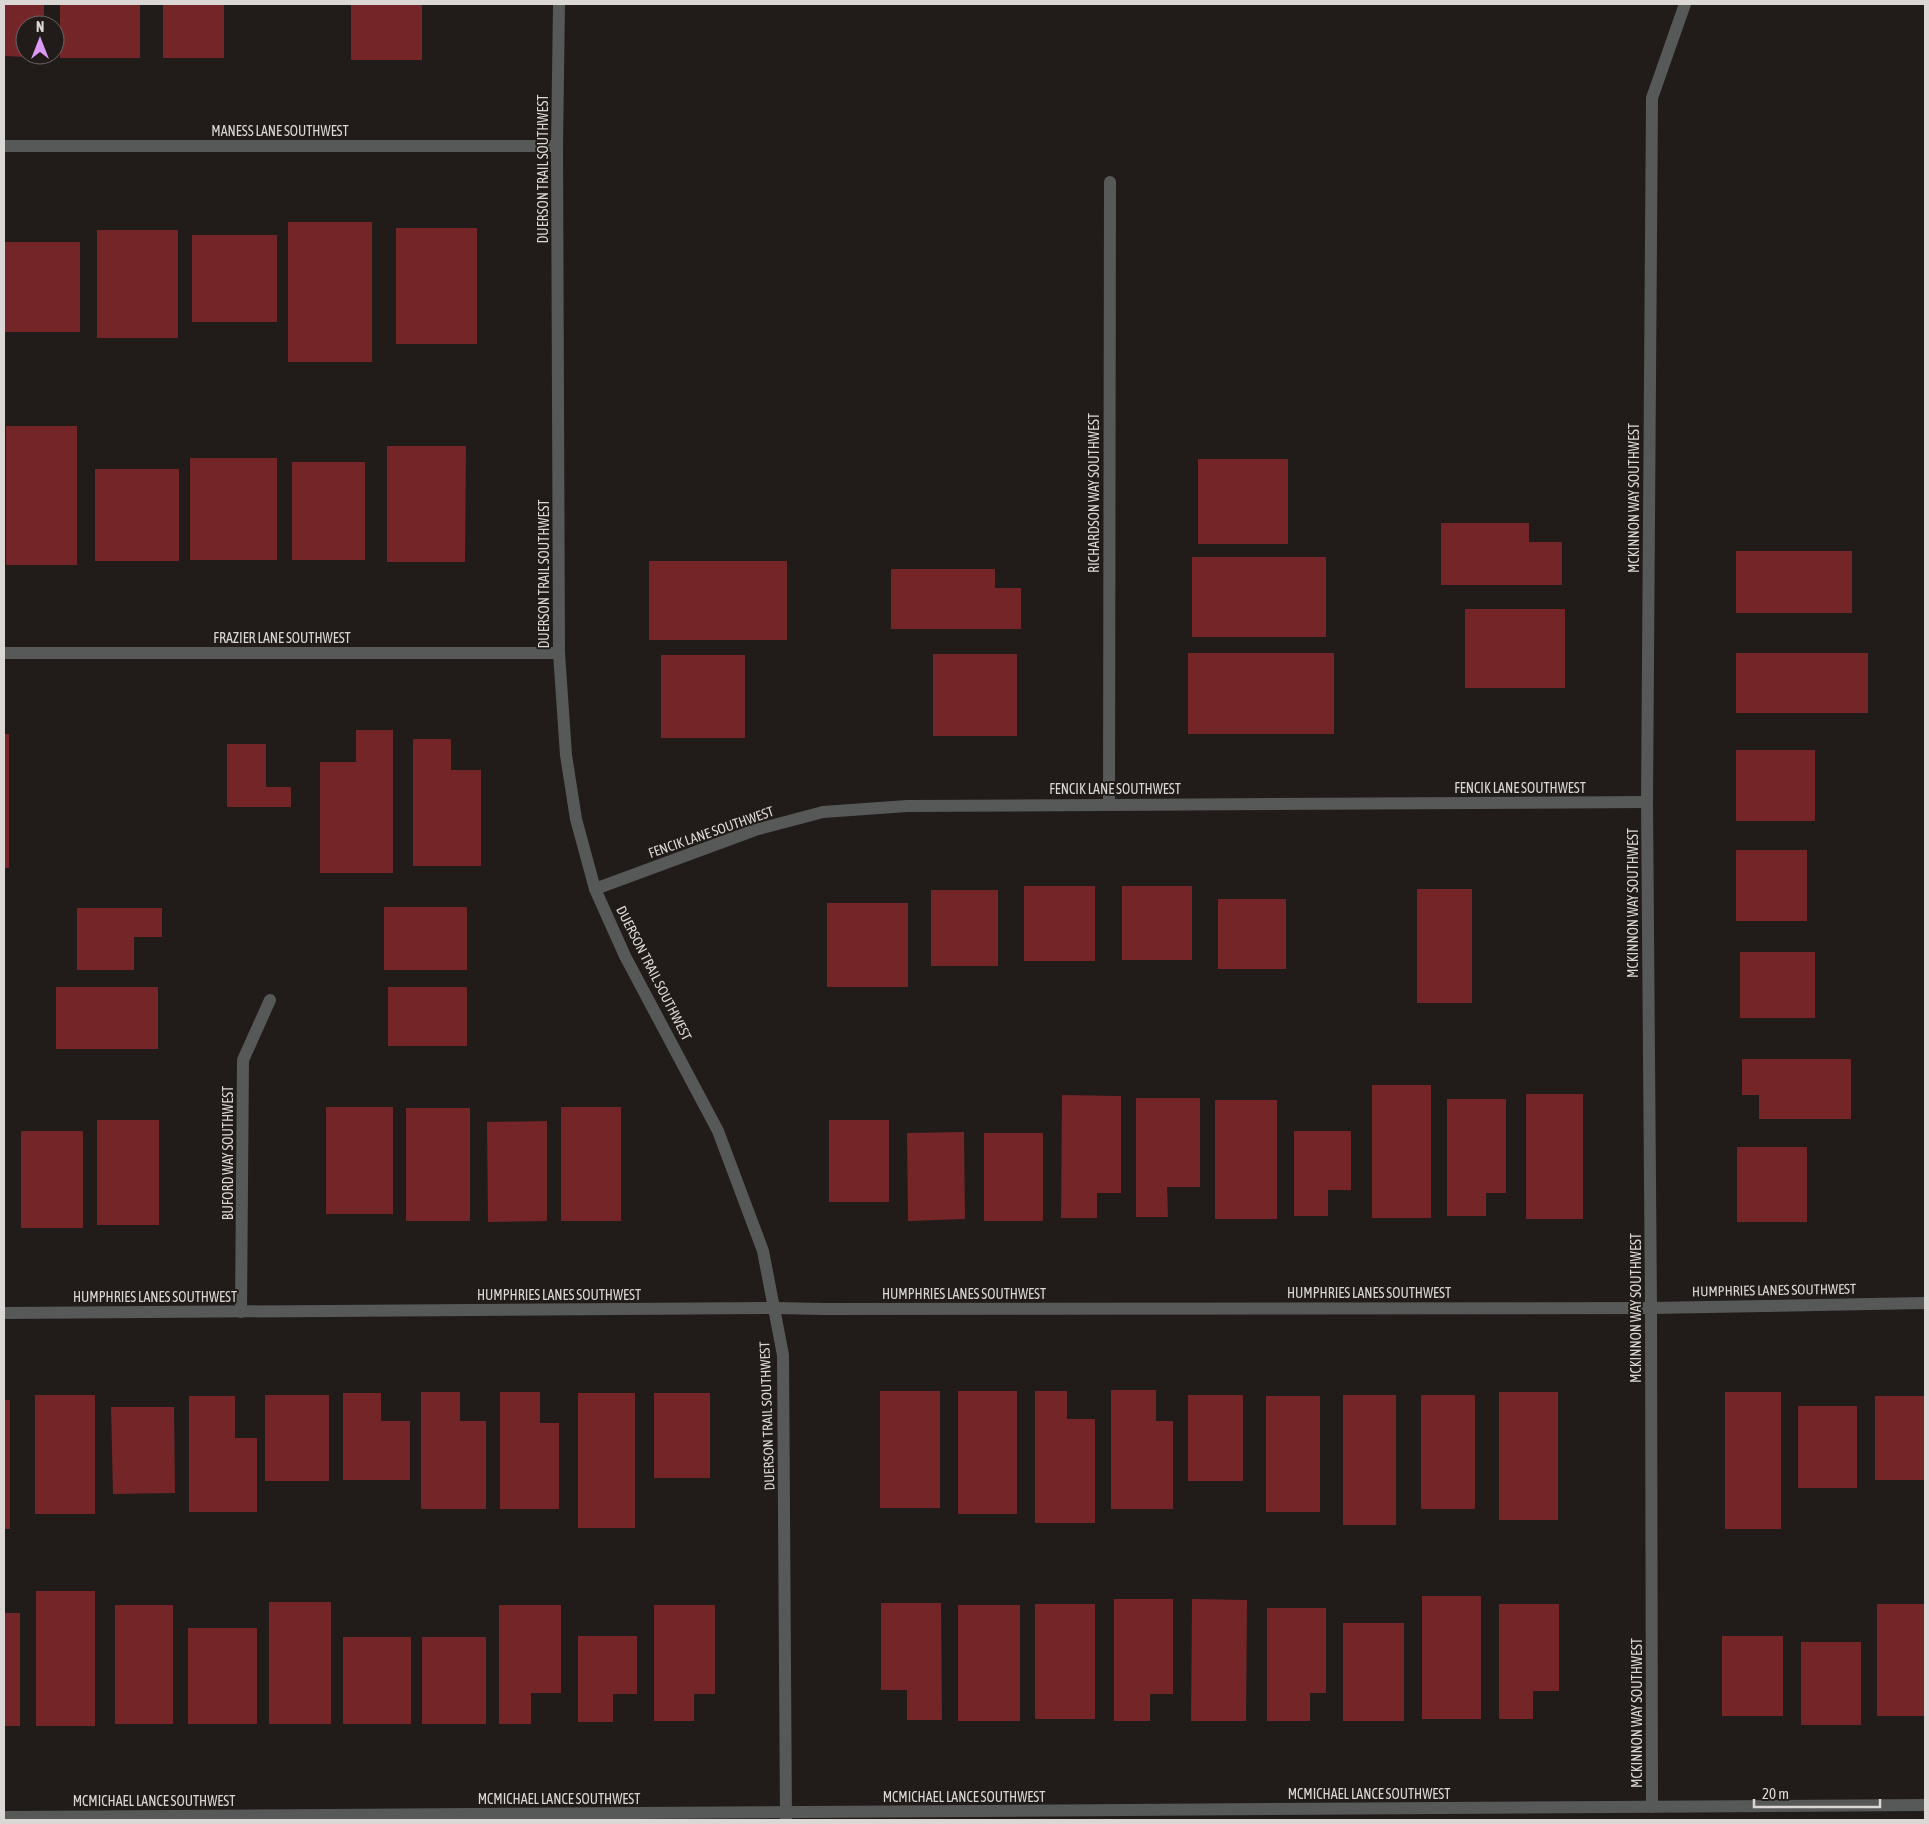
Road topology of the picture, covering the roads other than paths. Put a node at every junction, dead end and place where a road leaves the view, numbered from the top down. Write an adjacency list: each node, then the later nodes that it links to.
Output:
1 (558, 4): 4 (street, DUERSON TRAIL SOUTHWEST)
2 (1685, 4): 8 (street, MCKINNON WAY SOUTHWEST)
3 (4, 146): 4 (street, MANESS LANE SOUTHWEST)
4 (557, 146): 7 (street, DUERSON TRAIL SOUTHWEST)
5 (1110, 182): 9 (street, RICHARDSON WAY SOUTHWEST)
6 (4, 653): 7 (street, FRAZIER LANE SOUTHWEST)
7 (559, 653): 10 (street, DUERSON TRAIL SOUTHWEST)
8 (1647, 802): 9 (street, FENCIK LANE SOUTHWEST); 14 (street, MCKINNON WAY SOUTHWEST)
9 (1109, 804): 10 (street, FENCIK LANE SOUTHWEST)
10 (595, 889): 13 (street, DUERSON TRAIL SOUTHWEST)
11 (270, 1000): 15 (street, BUFORD WAY SOUTHWEST)
12 (1925, 1303): 14 (street, HUMPHRIES LANES SOUTHWEST)
13 (775, 1308): 14 (street, HUMPHRIES LANES SOUTHWEST); 15 (street, HUMPHRIES LANES SOUTHWEST); 20 (street, DUERSON TRAIL SOUTHWEST)
14 (1651, 1308): 18 (street, MCKINNON WAY SOUTHWEST)
15 (242, 1312): 16 (street, HUMPHRIES LANES SOUTHWEST)
16 (4, 1313)
17 (1925, 1805): 18 (street, MCMICHAEL LANCE SOUTHWEST)
18 (1652, 1807): 20 (street, MCMICHAEL LANCE SOUTHWEST)
19 (4, 1817): 20 (street, MCMICHAEL LANCE SOUTHWEST)
20 (786, 1817)

